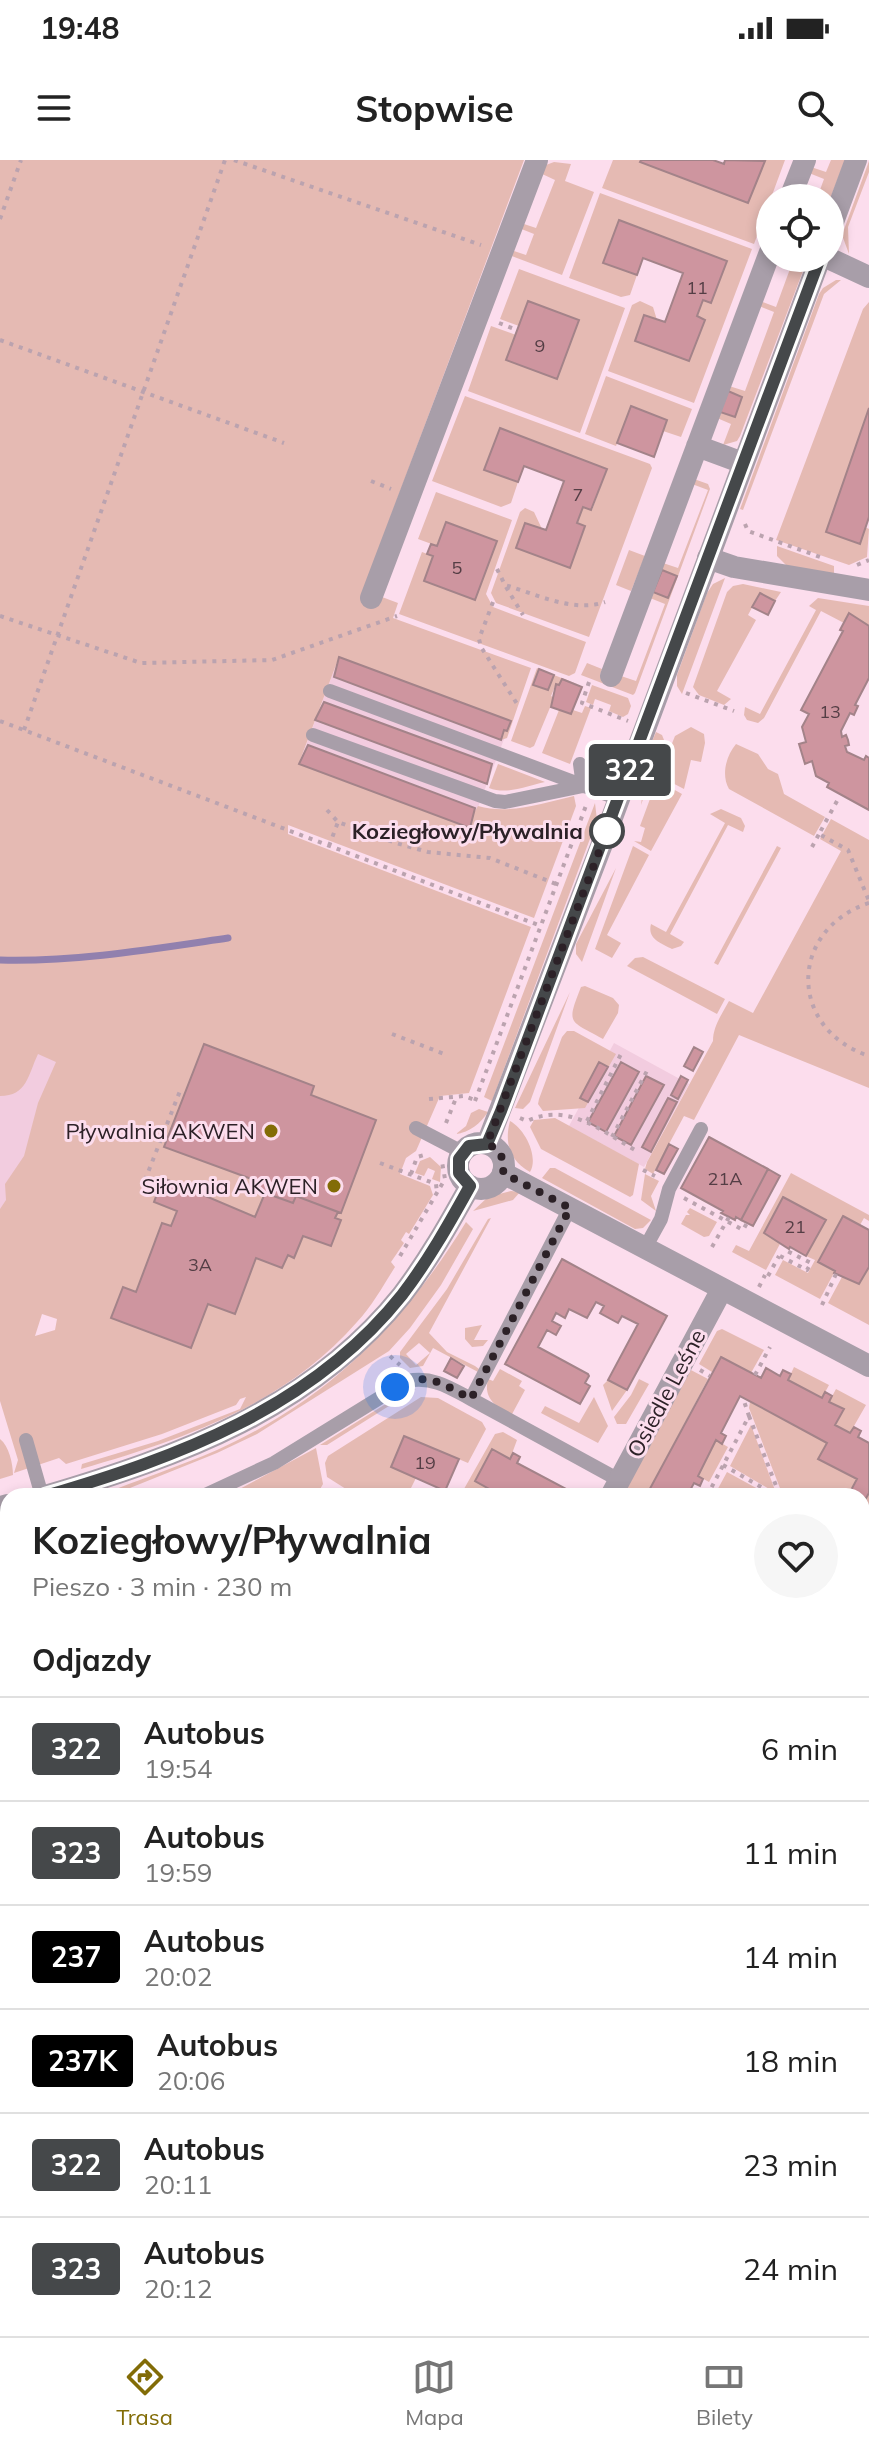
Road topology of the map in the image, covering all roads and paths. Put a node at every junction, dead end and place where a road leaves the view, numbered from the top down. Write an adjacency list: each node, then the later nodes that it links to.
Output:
1 (21, 160): 9 (path)
2 (225, 160): 18 (path)
3 (234, 160): 10 (path)
4 (537, 160): 10 (street)
5 (805, 160): 7 (street)
6 (856, 160): 8 (street)
7 (796, 184)
8 (844, 192)
9 (0, 219)
10 (502, 252): 30 (street)
11 (844, 265): 14 (street)
12 (762, 272): 20 (street)
13 (815, 272): 21 (street)
14 (869, 277)
15 (493, 321): 16 (path)
16 (517, 330)
17 (0, 340): 18 (path)
18 (143, 393): 19 (path); 36 (path)
19 (284, 443)
20 (697, 446): 21 (street); 37 (street)
21 (743, 463): 22 (street)
22 (725, 512): 23 (street); 24 (path)
23 (708, 558): 29 (street); 48 (street)
24 (828, 560)
25 (869, 560): 26 (path)
26 (850, 568)
27 (497, 569): 28 (path)
28 (505, 585): 32 (path); 33 (path)
29 (869, 590)
30 (371, 598)
31 (493, 602): 40 (path)
32 (605, 602)
33 (523, 615)
34 (0, 616): 36 (path)
35 (397, 616): 36 (path)
36 (57, 635): 44 (path)
37 (600, 679): 43 (path)
38 (330, 691): 47 (lane)
39 (686, 693): 41 (path)
40 (519, 707)
41 (734, 711)
42 (0, 721): 44 (path)
43 (630, 722)
44 (24, 730): 53 (path)
45 (313, 735): 47 (lane)
46 (580, 764): 47 (lane)
47 (588, 787): 48 (lane); 55 (path)
48 (619, 799): 67 (street)
49 (837, 801): 52 (path)
50 (327, 810): 51 (path)
51 (338, 822): 53 (path); 55 (path)
52 (819, 834): 54 (path); 56 (path)
53 (329, 846): 57 (path)
54 (812, 847)
55 (556, 884): 57 (path)
56 (869, 902): 61 (path)
57 (541, 926): 66 (path)
58 (392, 1034): 60 (path)
59 (622, 1052): 68 (path)
60 (447, 1055)
61 (869, 1056)
62 (649, 1067): 71 (path)
63 (180, 1091): 79 (path)
64 (457, 1096): 65 (path); 66 (path); 72 (path)
65 (429, 1099)
66 (475, 1101): 67 (path)
67 (501, 1111): 68 (path); 73 (street)
68 (586, 1122): 71 (path)
69 (416, 1128): 72 (lane)
70 (701, 1129): 81 (lane)
71 (612, 1137): 74 (path)
72 (441, 1141): 75 (lane)
73 (487, 1144): 75 (street); 77 (street)
74 (635, 1150)
75 (462, 1152): 80 (street)
76 (380, 1163): 78 (path)
77 (503, 1173): 80 (street); 83 (street)
78 (411, 1174): 82 (path); 82 (path)
79 (145, 1180)
80 (470, 1186): 103 (street)
81 (669, 1189): 84 (path); 87 (lane)
82 (437, 1196): 89 (path)
83 (570, 1208): 87 (street); 98 (lane)
84 (728, 1219): 85 (path); 86 (path)
85 (747, 1223)
86 (712, 1247)
87 (645, 1248): 92 (street)
88 (780, 1256): 88 (path); 90 (path)
89 (397, 1262)
90 (768, 1276)
91 (837, 1276): 93 (path)
92 (722, 1289): 95 (street); 105 (street, Osiedle Leśne)
93 (822, 1305)
94 (770, 1347): 96 (path)
95 (869, 1366)
96 (755, 1375)
97 (743, 1398): 99 (path)
98 (471, 1399): 104 (lane); 105 (lane)
99 (749, 1416): 101 (path); 108 (path)
100 (26, 1440): 102 (lane)
101 (723, 1465): 106 (path); 107 (path)
102 (41, 1488)
103 (69, 1488)
104 (220, 1488)
105 (615, 1488)
106 (711, 1488)
107 (765, 1488)
108 (776, 1488)

